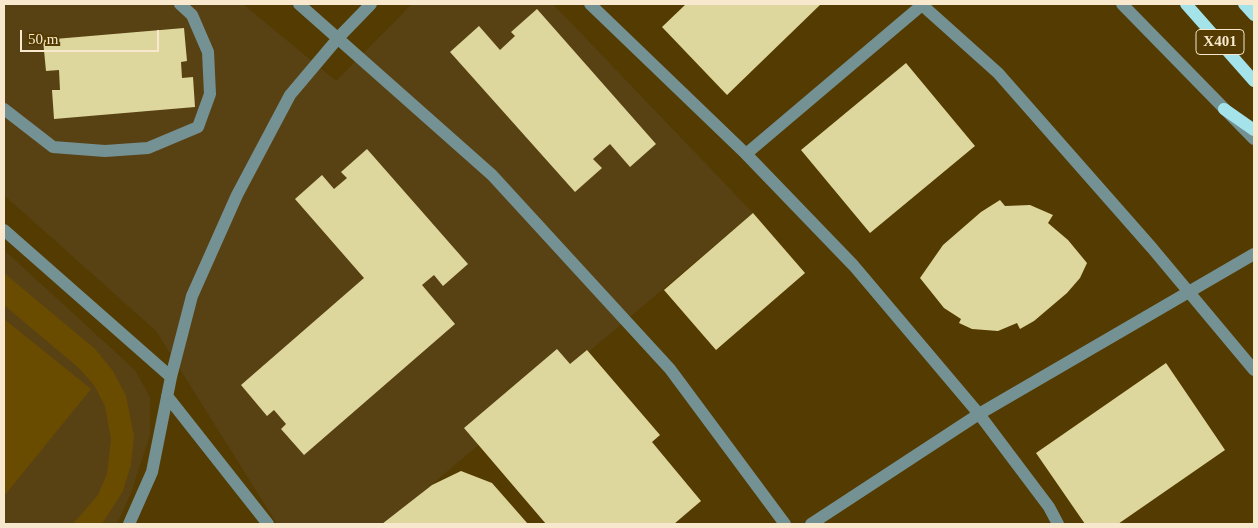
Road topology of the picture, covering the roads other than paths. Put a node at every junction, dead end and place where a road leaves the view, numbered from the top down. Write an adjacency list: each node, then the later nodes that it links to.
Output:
1 (180, 4): 13 (street)
2 (299, 4): 10 (street)
3 (371, 4): 10 (street)
4 (590, 4): 16 (street)
5 (921, 4): 16 (street); 19 (street)
6 (1122, 4): 12 (street)
7 (1186, 4): 11 (main road, X401)
8 (1244, 4): 9 (main road, X401)
9 (1254, 15)
10 (339, 37): 20 (street); 25 (street)
11 (1254, 81)
12 (1224, 108): 14 (main road); 15 (street)
13 (4, 109)
14 (1254, 130)
15 (1254, 139)
16 (746, 154): 22 (street)
17 (4, 230): 20 (street)
18 (1254, 254): 22 (street)
19 (1254, 370)
20 (171, 377): 21 (street)
21 (167, 396): 23 (street); 24 (street)
22 (979, 414): 26 (street); 27 (street)
23 (129, 524)
24 (268, 524)
25 (785, 524)
26 (811, 524)
27 (1058, 524)

